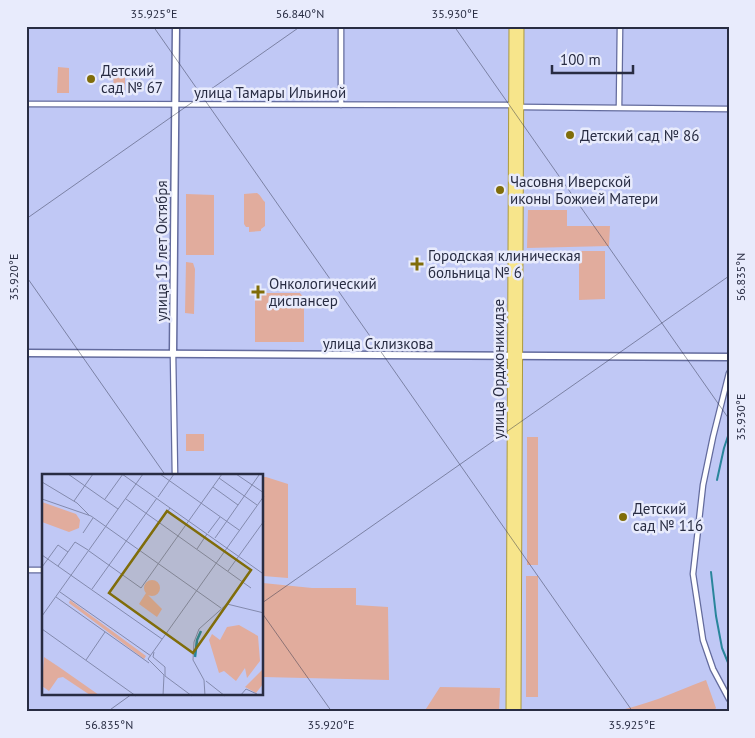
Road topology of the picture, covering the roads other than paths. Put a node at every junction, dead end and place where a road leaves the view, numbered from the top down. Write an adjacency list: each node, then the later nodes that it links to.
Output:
1 (176, 26): 7 (street, улица 15 лет Октября)
2 (341, 26): 8 (street)
3 (513, 26): 9 (main road, улица Орджоникидзе)
4 (520, 26): 9 (main road, улица Орджоникидзе)
5 (620, 26): 10 (street)
6 (26, 104): 7 (street, улица Тамары Ильиной)
7 (175, 104): 8 (street, улица Тамары Ильиной); 13 (street, улица 15 лет Октября)
8 (341, 105): 9 (street, улица Тамары Ильиной)
9 (516, 106): 10 (street, улица Тамары Ильиной); 14 (main road, улица Орджоникидзе)
10 (619, 108): 11 (street, улица Тамары Ильиной)
11 (729, 108)
12 (26, 353): 13 (street, улица Склизкова)
13 (173, 354): 14 (street, улица Склизкова); 17 (street, улица 15 лет Октября)
14 (515, 356): 15 (street, улица Склизкова); 20 (main road, улица Орджоникидзе); 21 (main road, улица Орджоникидзе)
15 (729, 357)
16 (729, 373): 22 (street)
17 (175, 474)
18 (26, 570): 19 (street)
19 (42, 570)
20 (510, 685): 21 (main road); 23 (main road, улица Орджоникидзе)
21 (517, 693): 24 (main road, улица Орджоникидзе)
22 (729, 699)
23 (510, 712)
24 (517, 712)

